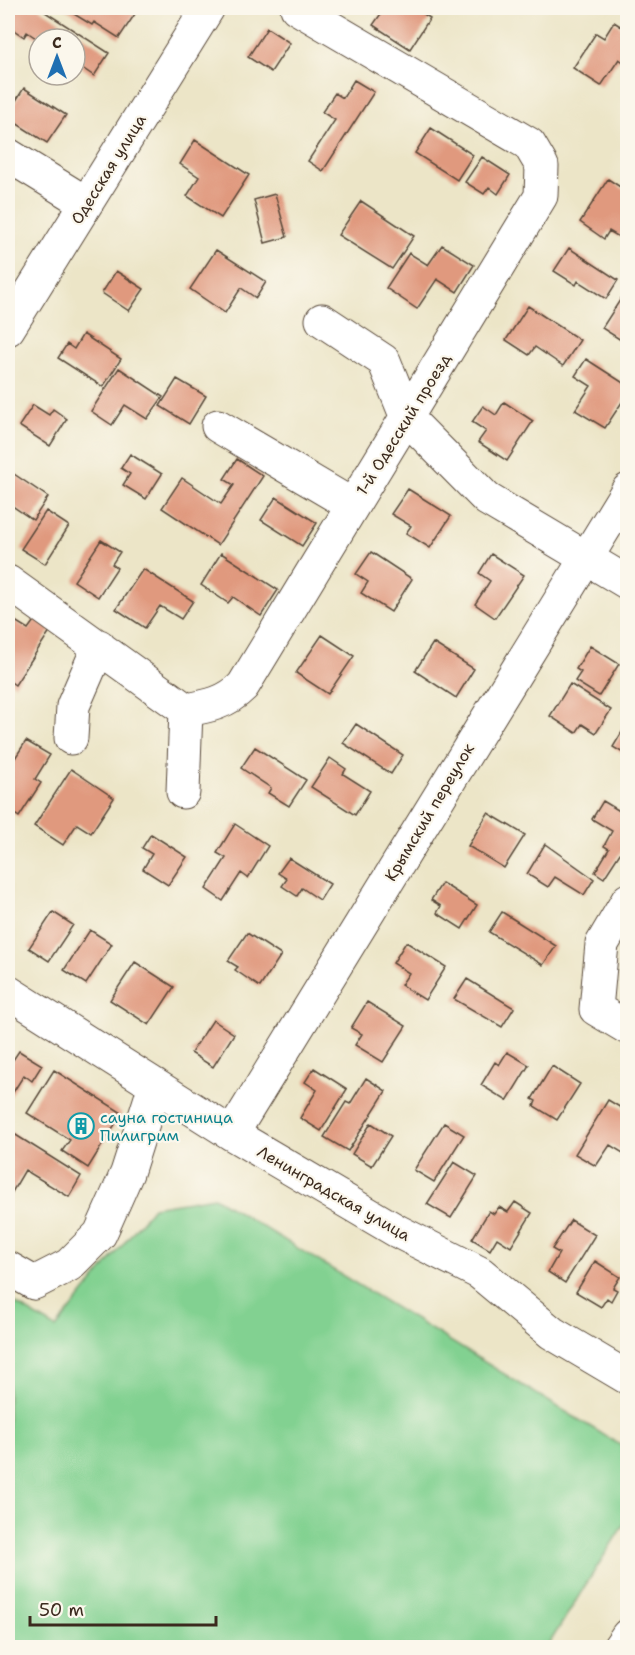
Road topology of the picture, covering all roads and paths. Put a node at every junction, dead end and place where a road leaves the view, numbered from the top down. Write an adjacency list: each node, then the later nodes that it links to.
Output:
1 (208, 8): 4 (street, Одесская улица)
2 (297, 8): 7 (street, 1-й Одесский проезд)
3 (8, 155): 4 (street)
4 (86, 203): 6 (street, Одесская улица)
5 (322, 320): 7 (street)
6 (8, 329)
7 (407, 418): 10 (street, 1-й Одесский проезд); 11 (street)
8 (218, 426): 10 (street)
9 (627, 490): 11 (street, Крымский переулок)
10 (352, 505): 15 (street, 1-й Одесский проезд)
11 (585, 558): 13 (street); 22 (street, Крымский переулок)
12 (8, 582): 14 (street)
13 (627, 583)
14 (99, 646): 15 (street); 16 (street)
15 (186, 710): 17 (street)
16 (71, 738)
17 (183, 792)
18 (627, 900): 20 (street)
19 (8, 992): 21 (street, Ленинградская улица)
20 (627, 1028)
21 (155, 1085): 22 (street, Ленинградская улица); 23 (street)
22 (232, 1134): 24 (street, Ленинградская улица)
23 (8, 1268)
24 (627, 1378)
25 (627, 1635): 26 (street)
26 (620, 1647)

